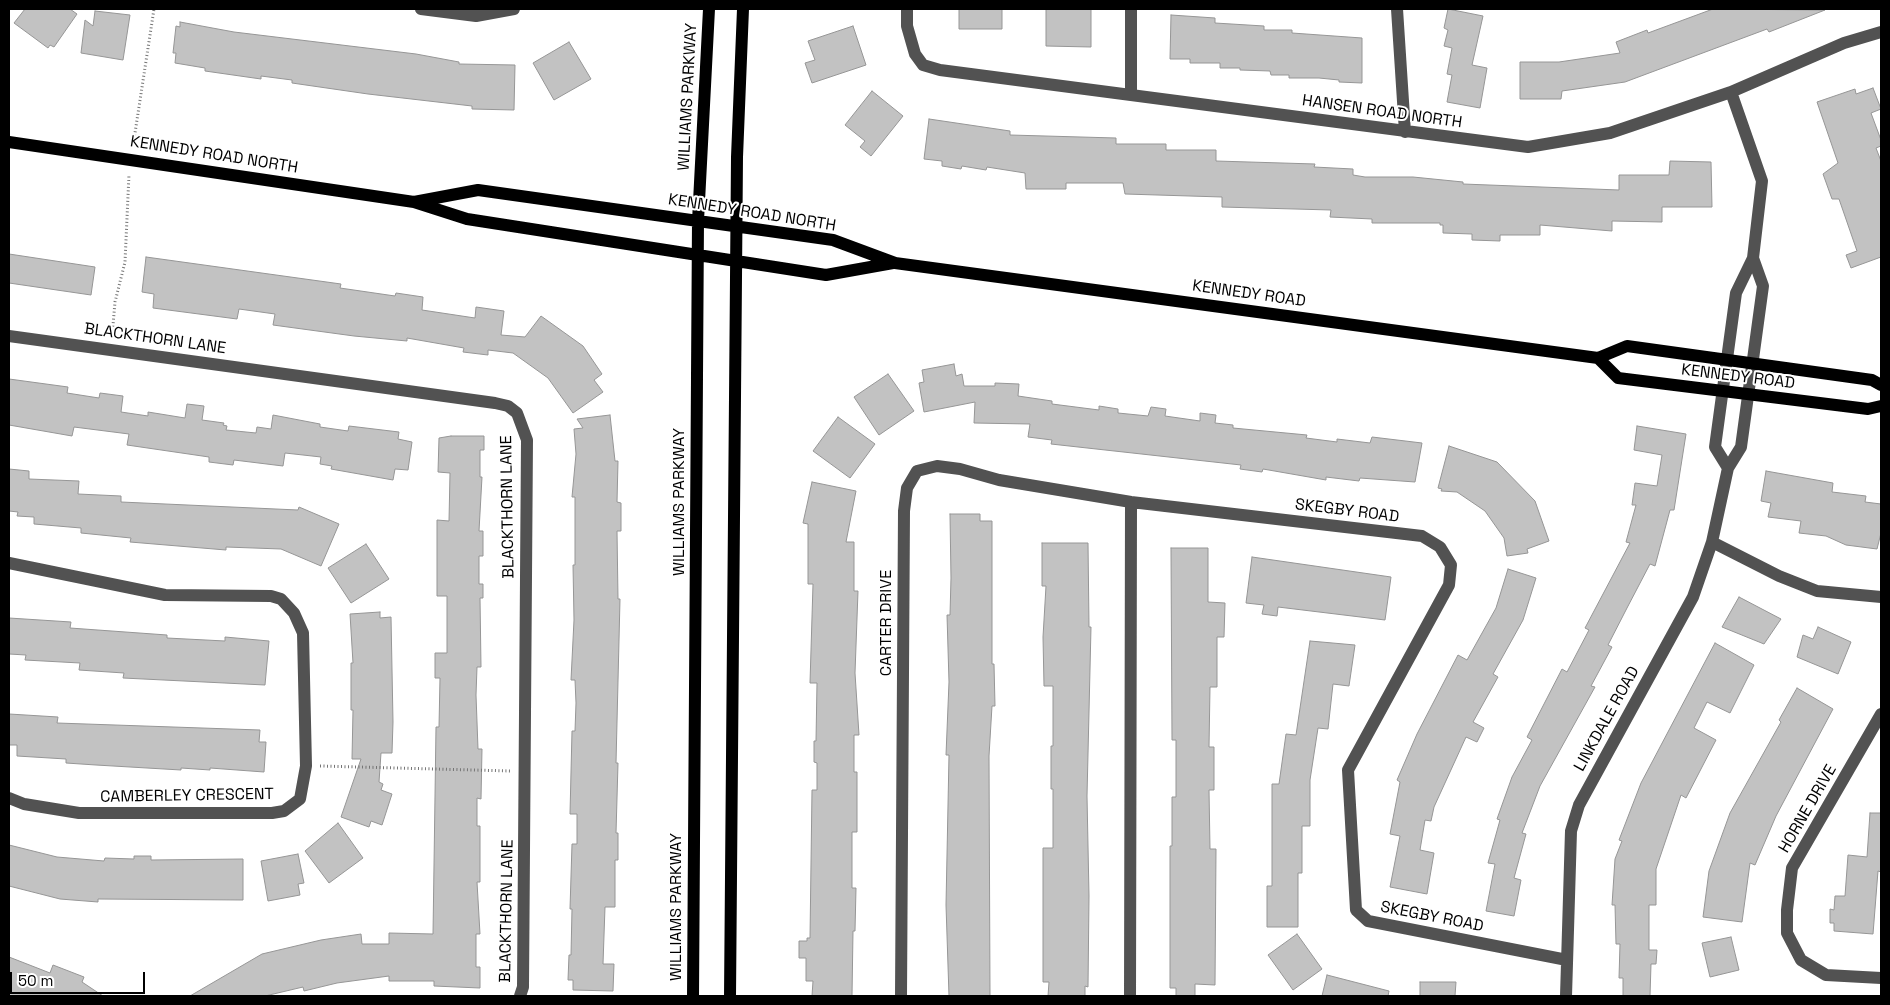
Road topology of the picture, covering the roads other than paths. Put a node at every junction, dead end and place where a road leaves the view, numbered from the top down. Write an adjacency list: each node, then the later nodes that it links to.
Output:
1 (421, 9): 2 (street)
2 (514, 9)
3 (708, 9): 14 (main road, WILLIAMS PARKWAY)
4 (743, 9): 15 (main road)
5 (907, 9): 10 (street, HANSEN ROAD NORTH)
6 (1131, 9): 10 (street)
7 (1397, 9): 11 (street)
8 (1881, 32): 9 (street, HANSEN ROAD NORTH)
9 (1731, 92): 11 (street, HANSEN ROAD NORTH); 17 (street)
10 (1132, 94): 11 (street, HANSEN ROAD NORTH)
11 (1405, 132)
12 (9, 142): 13 (main road, KENNEDY ROAD NORTH)
13 (414, 202): 14 (main road, KENNEDY ROAD NORTH); 16 (main road, KENNEDY ROAD NORTH)
14 (698, 221): 15 (main road, KENNEDY ROAD NORTH); 16 (main road, WILLIAMS PARKWAY)
15 (737, 227): 18 (main road); 19 (main road, KENNEDY ROAD NORTH)
16 (698, 255): 18 (main road, KENNEDY ROAD NORTH); 38 (main road, WILLIAMS PARKWAY)
17 (1753, 258): 22 (street); 23 (street, LINKDALE ROAD)
18 (736, 261): 19 (main road, KENNEDY ROAD NORTH); 39 (main road)
19 (895, 263): 21 (main road, KENNEDY ROAD)
20 (9, 336): 37 (street, BLACKTHORN LANE)
21 (1598, 358): 22 (main road, KENNEDY ROAD); 25 (main road, KENNEDY ROAD)
22 (1726, 359): 23 (main road, KENNEDY ROAD); 25 (street)
23 (1753, 363): 24 (main road, KENNEDY ROAD); 26 (street, LINKDALE ROAD)
24 (1881, 385)
25 (1722, 391): 26 (main road, KENNEDY ROAD); 28 (street)
26 (1749, 394): 27 (main road, KENNEDY ROAD); 28 (street, LINKDALE ROAD)
27 (1881, 406)
28 (1728, 468): 30 (street, LINKDALE ROAD)
29 (1131, 502): 35 (street, SKEGBY ROAD); 40 (street, CARTER DRIVE); 41 (street)
30 (1712, 542): 32 (street); 35 (street, LINKDALE ROAD)
31 (9, 563): 34 (street, CAMBERLEY CRESCENT)
32 (1881, 597)
33 (1881, 714): 36 (street, HORNE DRIVE)
34 (9, 798)
35 (1567, 960): 42 (street, LINKDALE ROAD)
36 (1881, 978)
37 (520, 996)
38 (694, 996)
39 (730, 996)
40 (901, 996)
41 (1130, 996)
42 (1566, 996)

